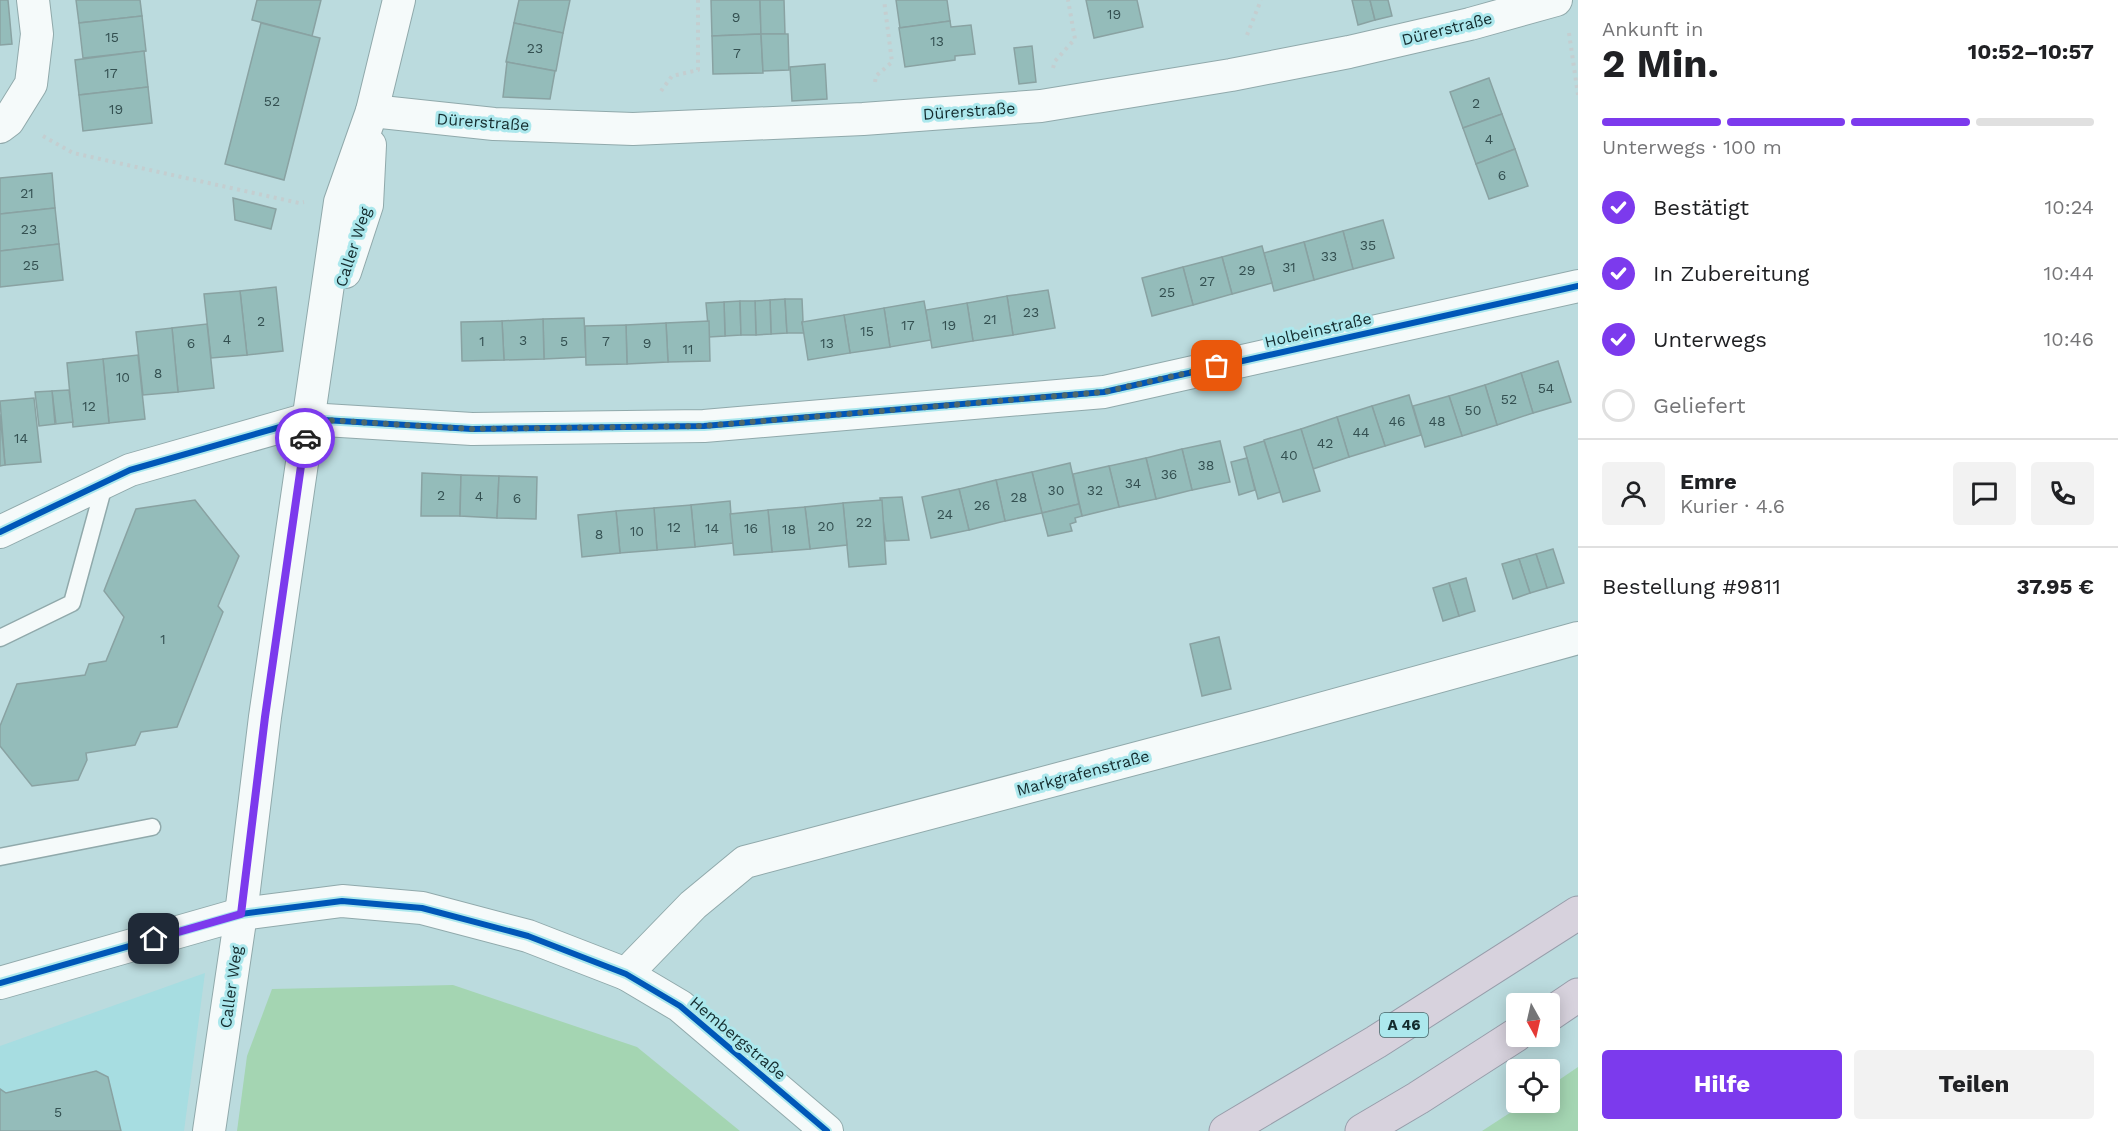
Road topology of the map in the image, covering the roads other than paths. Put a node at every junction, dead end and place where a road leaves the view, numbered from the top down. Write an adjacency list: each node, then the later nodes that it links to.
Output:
1 (33, 0): 5 (street)
2 (399, 0): 4 (street, Caller Weg)
3 (1561, 12): 4 (street, Dürerstraße)
4 (372, 111): 7 (street, Caller Weg); 7 (street, Caller Weg)
5 (4, 124)
6 (1578, 286): 8 (street, Holbeinstraße)
7 (321, 344): 8 (street, Caller Weg)
8 (308, 419): 9 (street, Holbeinstraße); 16 (street, Caller Weg)
9 (105, 482): 10 (street, Holbeinstraße); 11 (lane)
10 (0, 532)
11 (0, 638)
12 (1578, 638): 17 (street, Markgrafenstraße)
13 (152, 827): 14 (lane)
14 (0, 857)
15 (1578, 913): 24 (highway, A 46)
16 (241, 914): 17 (street, Hembergstraße); 18 (street, Hembergstraße); 22 (street, Caller Weg)
17 (626, 974): 23 (street, Hembergstraße)
18 (0, 983)
19 (1578, 995): 20 (highway)
20 (1560, 1007)
21 (1506, 1041): 25 (highway)
22 (209, 1131)
23 (827, 1131)
24 (1226, 1131)
25 (1362, 1131)

